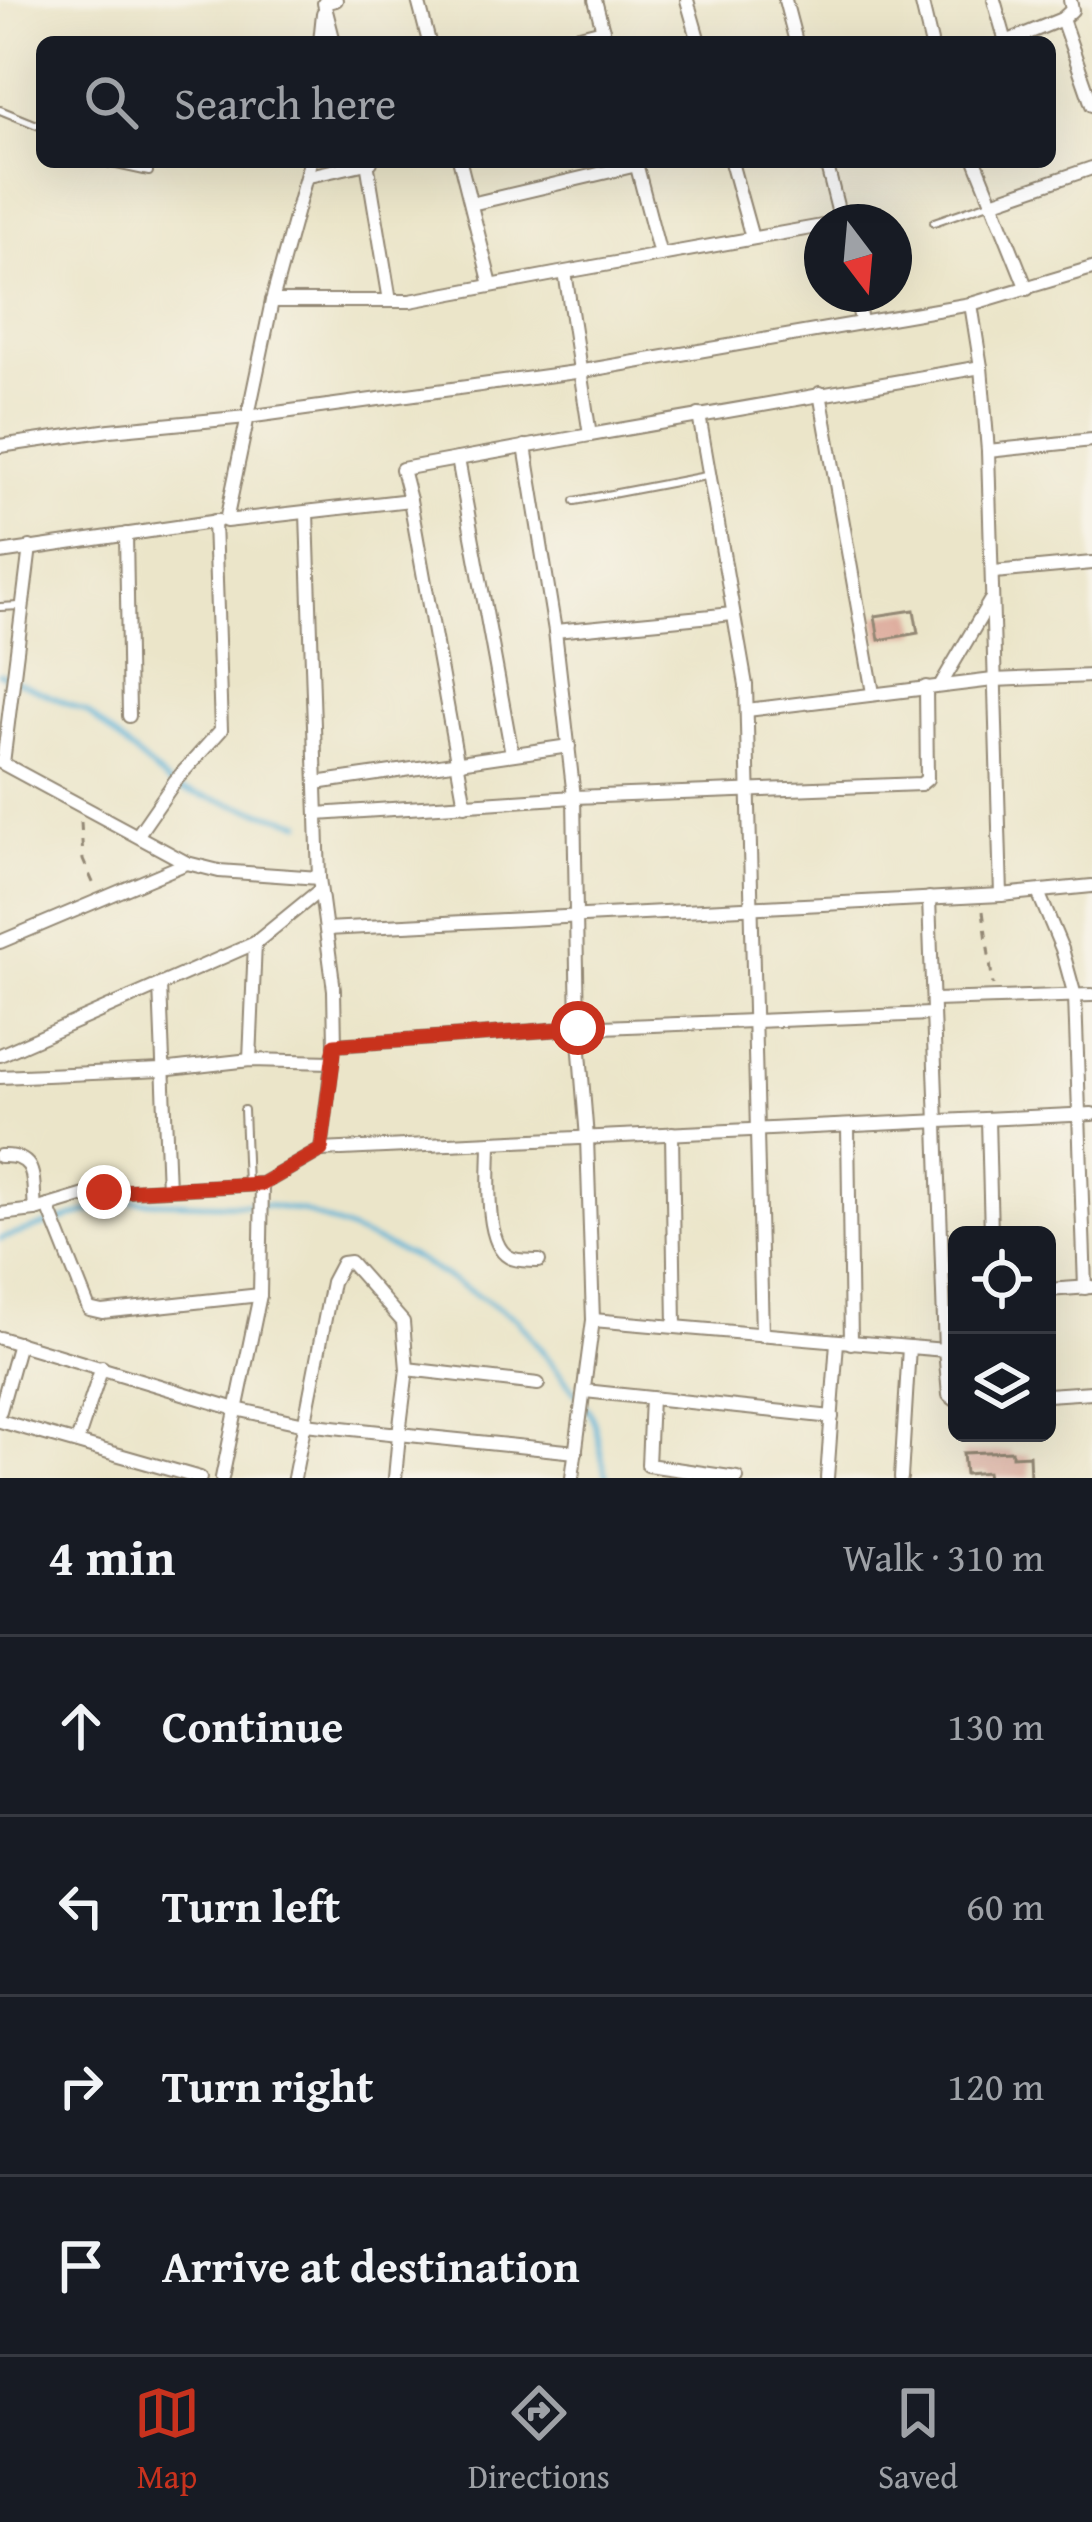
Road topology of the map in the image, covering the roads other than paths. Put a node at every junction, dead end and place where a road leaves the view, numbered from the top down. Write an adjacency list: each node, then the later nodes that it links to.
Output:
1 (418, 0): 12 (street)
2 (595, 0): 13 (street)
3 (687, 0): 14 (street)
4 (785, 0): 15 (street)
5 (921, 0): 16 (street)
6 (994, 0): 17 (street)
7 (1070, 0): 9 (street)
8 (328, 1): 10 (street); 11 (street)
9 (1062, 20): 18 (street); 19 (street)
10 (321, 36)
11 (333, 36)
12 (427, 36)
13 (604, 36)
14 (697, 36)
15 (794, 36)
16 (930, 36)
17 (1004, 36)
18 (1021, 36)
19 (1092, 105)
20 (0, 110): 21 (lane)
21 (36, 125)
22 (131, 168): 32 (lane)
23 (369, 168): 45 (street)
24 (462, 168): 34 (street)
25 (620, 168): 34 (street)
26 (637, 168): 39 (street)
27 (733, 168): 38 (street)
28 (828, 168): 35 (street)
29 (978, 168): 33 (street)
30 (1092, 168): 33 (street)
31 (309, 169): 44 (street)
32 (149, 172)
33 (992, 202): 36 (lane); 43 (street)
34 (471, 204): 42 (street)
35 (836, 204)
36 (934, 222)
37 (804, 229): 38 (street)
38 (752, 238): 39 (street)
39 (660, 255): 41 (street)
40 (1092, 268): 43 (street)
41 (566, 272): 42 (street); 50 (street)
42 (491, 286): 45 (street)
43 (1027, 289): 46 (street)
44 (272, 301): 45 (street); 53 (street)
45 (390, 301)
46 (971, 304): 48 (street); 49 (street)
47 (859, 312): 48 (street)
48 (861, 320): 50 (street)
49 (981, 367): 51 (street); 58 (street)
50 (583, 371): 53 (street); 54 (street)
51 (820, 392): 52 (street); 78 (street)
52 (699, 415): 54 (street); 60 (street)
53 (248, 418): 56 (street); 64 (street)
54 (590, 435): 57 (street)
55 (1092, 440): 58 (street)
56 (0, 446)
57 (525, 446): 59 (street); 74 (street)
58 (988, 451): 69 (street)
59 (458, 459): 61 (street); 82 (street)
60 (710, 476): 62 (lane); 73 (street)
61 (410, 500): 63 (street); 84 (street)
62 (575, 501)
63 (307, 513): 64 (street); 85 (street)
64 (220, 521): 65 (street); 90 (street)
65 (126, 534): 66 (street); 80 (street)
66 (30, 548): 67 (street); 71 (street)
67 (0, 553)
68 (1092, 563): 69 (street)
69 (994, 572): 70 (street)
70 (994, 595): 76 (street); 77 (street)
71 (24, 605): 72 (lane); 83 (street)
72 (0, 608)
73 (734, 614): 74 (street); 79 (street)
74 (555, 631): 81 (street)
75 (1092, 676): 76 (street)
76 (993, 680): 77 (street); 95 (street)
77 (933, 687): 78 (street); 86 (street)
78 (873, 693): 79 (street)
79 (746, 710): 86 (street)
80 (129, 716)
81 (569, 746): 82 (street); 87 (street)
82 (512, 754): 84 (street)
83 (2, 762): 90 (street)
84 (459, 762): 85 (street); 88 (street)
85 (316, 783): 89 (street)
86 (749, 790): 87 (street); 97 (street)
87 (574, 797): 88 (street); 98 (street)
88 (465, 805): 89 (street)
89 (317, 814): 92 (street)
90 (139, 833): 91 (street)
91 (187, 863): 92 (street); 100 (street)
92 (320, 884): 99 (street); 101 (street)
93 (1092, 886): 94 (street)
94 (1037, 892): 95 (street); 104 (street)
95 (1001, 895): 96 (street)
96 (929, 898): 97 (street); 105 (street)
97 (751, 905): 98 (street); 106 (street)
98 (578, 916): 99 (street); 107 (street)
99 (326, 929): 108 (street)
100 (0, 942)
101 (255, 943): 102 (street); 110 (street)
102 (160, 985): 109 (street); 112 (street)
103 (1092, 995): 104 (street)
104 (1075, 996): 105 (street); 115 (street)
105 (932, 1007): 106 (street); 118 (street)
106 (755, 1019): 107 (street); 120 (street)
107 (578, 1028): 108 (street); 122 (street)
108 (335, 1045): 111 (street)
109 (0, 1055)
110 (250, 1060): 111 (street); 112 (street)
111 (332, 1062): 124 (street)
112 (161, 1070): 113 (street); 127 (street)
113 (0, 1077)
114 (244, 1110): 126 (lane)
115 (1076, 1114): 116 (street); 117 (street); 133 (street)
116 (1092, 1114)
117 (988, 1118): 118 (street); 130 (street)
118 (936, 1121): 119 (street); 132 (street)
119 (848, 1127): 120 (street); 141 (street)
120 (759, 1128): 121 (street); 139 (street)
121 (672, 1133): 122 (street); 138 (street)
122 (587, 1138): 123 (street); 137 (street)
123 (490, 1143): 124 (street); 131 (street)
124 (321, 1150): 126 (street)
125 (0, 1156): 128 (street)
126 (256, 1188): 127 (street); 135 (street)
127 (168, 1189): 128 (street)
128 (45, 1211): 129 (street); 135 (street)
129 (0, 1214)
130 (991, 1226)
131 (539, 1261)
132 (948, 1273)
133 (1089, 1287): 134 (street)
134 (1056, 1290)
135 (260, 1295): 153 (street)
136 (948, 1319): 144 (street)
137 (593, 1320): 138 (street); 151 (street)
138 (675, 1326): 139 (street)
139 (762, 1335): 141 (street)
140 (0, 1338): 142 (street)
141 (844, 1342): 143 (street); 155 (street)
142 (19, 1343): 145 (street); 154 (street)
143 (909, 1347): 144 (street); 169 (street)
144 (945, 1350): 148 (street)
145 (102, 1367): 153 (street); 159 (street)
146 (407, 1369): 147 (street); 157 (street); 158 (street)
147 (538, 1384)
148 (948, 1384)
149 (1092, 1392): 150 (street)
150 (1056, 1394)
151 (585, 1395): 152 (street); 160 (street)
152 (651, 1398): 155 (street); 167 (street)
153 (236, 1409): 157 (street); 163 (street)
154 (0, 1411)
155 (832, 1417): 168 (street)
156 (0, 1420): 159 (street)
157 (305, 1424): 158 (street); 164 (street)
158 (399, 1434): 160 (street); 165 (street)
159 (77, 1442): 161 (street)
160 (576, 1448): 166 (street)
161 (143, 1471): 162 (street)
162 (200, 1478)
163 (221, 1478)
164 (294, 1478)
165 (395, 1478)
166 (572, 1478)
167 (736, 1478)
168 (826, 1478)
169 (901, 1478)

